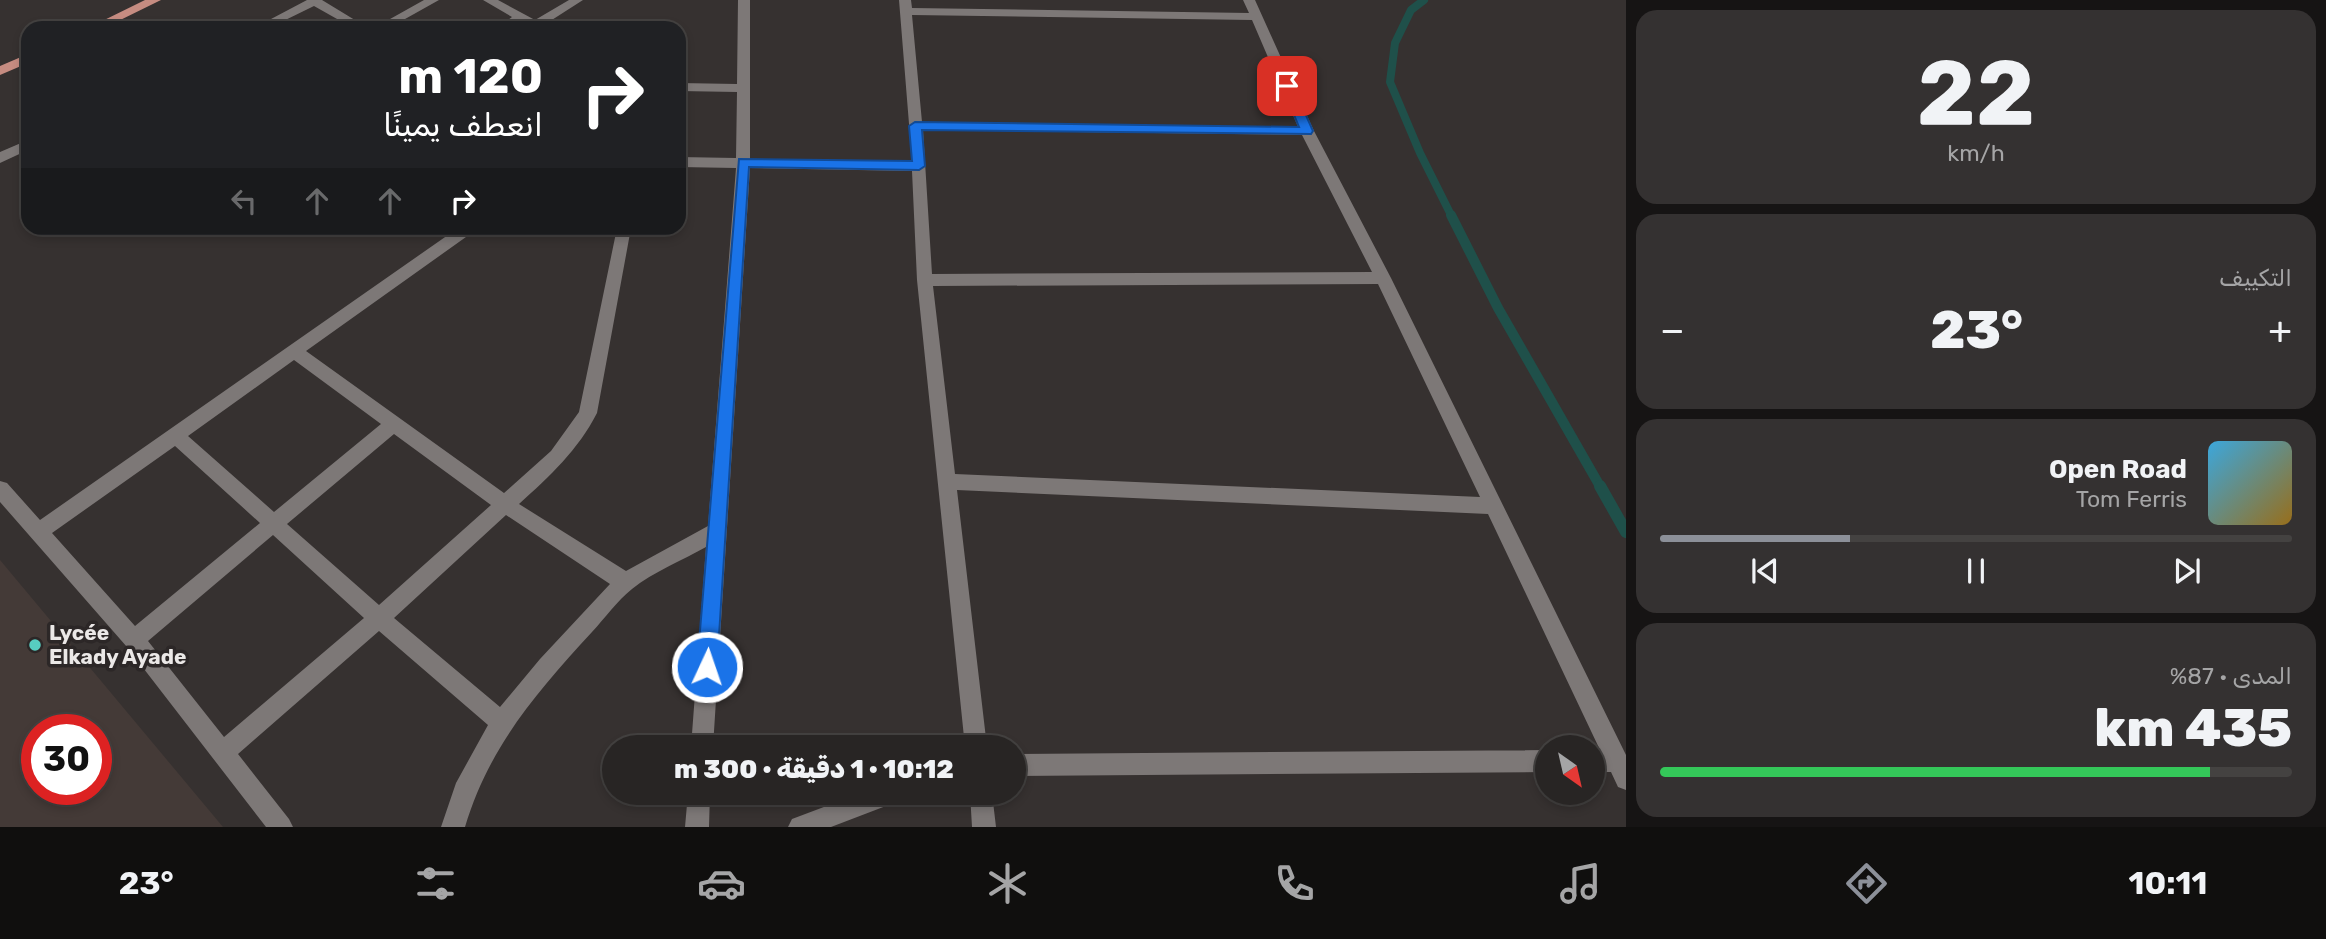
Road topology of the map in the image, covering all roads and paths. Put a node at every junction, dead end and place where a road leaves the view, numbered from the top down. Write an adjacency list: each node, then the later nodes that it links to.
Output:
1 (155, 0): 11 (main road)
2 (315, 0): 12 (street); 13 (street)
3 (433, 0): 14 (street)
4 (489, 0): 9 (street)
5 (577, 0): 17 (street)
6 (744, 0): 21 (street)
7 (1249, 0): 10 (street)
8 (905, 6): 10 (street); 22 (street)
9 (522, 17): 15 (street); 16 (street)
10 (1258, 17): 23 (street)
11 (109, 21)
12 (274, 21)
13 (350, 21)
14 (393, 21)
15 (515, 21)
16 (529, 21)
17 (546, 21)
18 (21, 61): 19 (main road)
19 (0, 71)
20 (686, 88): 21 (street)
21 (742, 88): 27 (street)
22 (915, 126): 23 (street); 28 (street)
23 (1307, 131): 31 (street)
24 (21, 148): 25 (street)
25 (0, 158)
26 (686, 162): 27 (street)
27 (743, 162): 28 (street); 41 (street)
28 (919, 166): 32 (street)
29 (458, 235): 33 (street)
30 (623, 235): 38 (street)
31 (1383, 278): 32 (street); 39 (street)
32 (925, 280): 36 (street)
33 (294, 351): 34 (street); 35 (street)
34 (393, 424): 38 (street); 40 (street)
35 (175, 435): 40 (street); 42 (street)
36 (946, 482): 39 (street); 48 (street)
37 (0, 489): 42 (street)
38 (504, 504): 43 (street); 44 (street)
39 (1493, 506): 52 (street)
40 (275, 523): 44 (street); 45 (street)
41 (715, 532): 43 (street); 47 (street)
42 (37, 533): 45 (street)
43 (625, 582): 46 (street)
44 (379, 618): 46 (street); 49 (street)
45 (134, 640): 49 (street)
46 (500, 721): 57 (street)
47 (703, 735)
48 (975, 735)
49 (224, 752): 56 (street)
50 (1535, 761): 51 (street)
51 (1026, 765)
52 (1621, 770)
53 (698, 805): 58 (street)
54 (859, 805): 59 (street)
55 (982, 805): 60 (street)
56 (281, 827)
57 (453, 827)
58 (697, 827)
59 (800, 827)
60 (984, 827)

